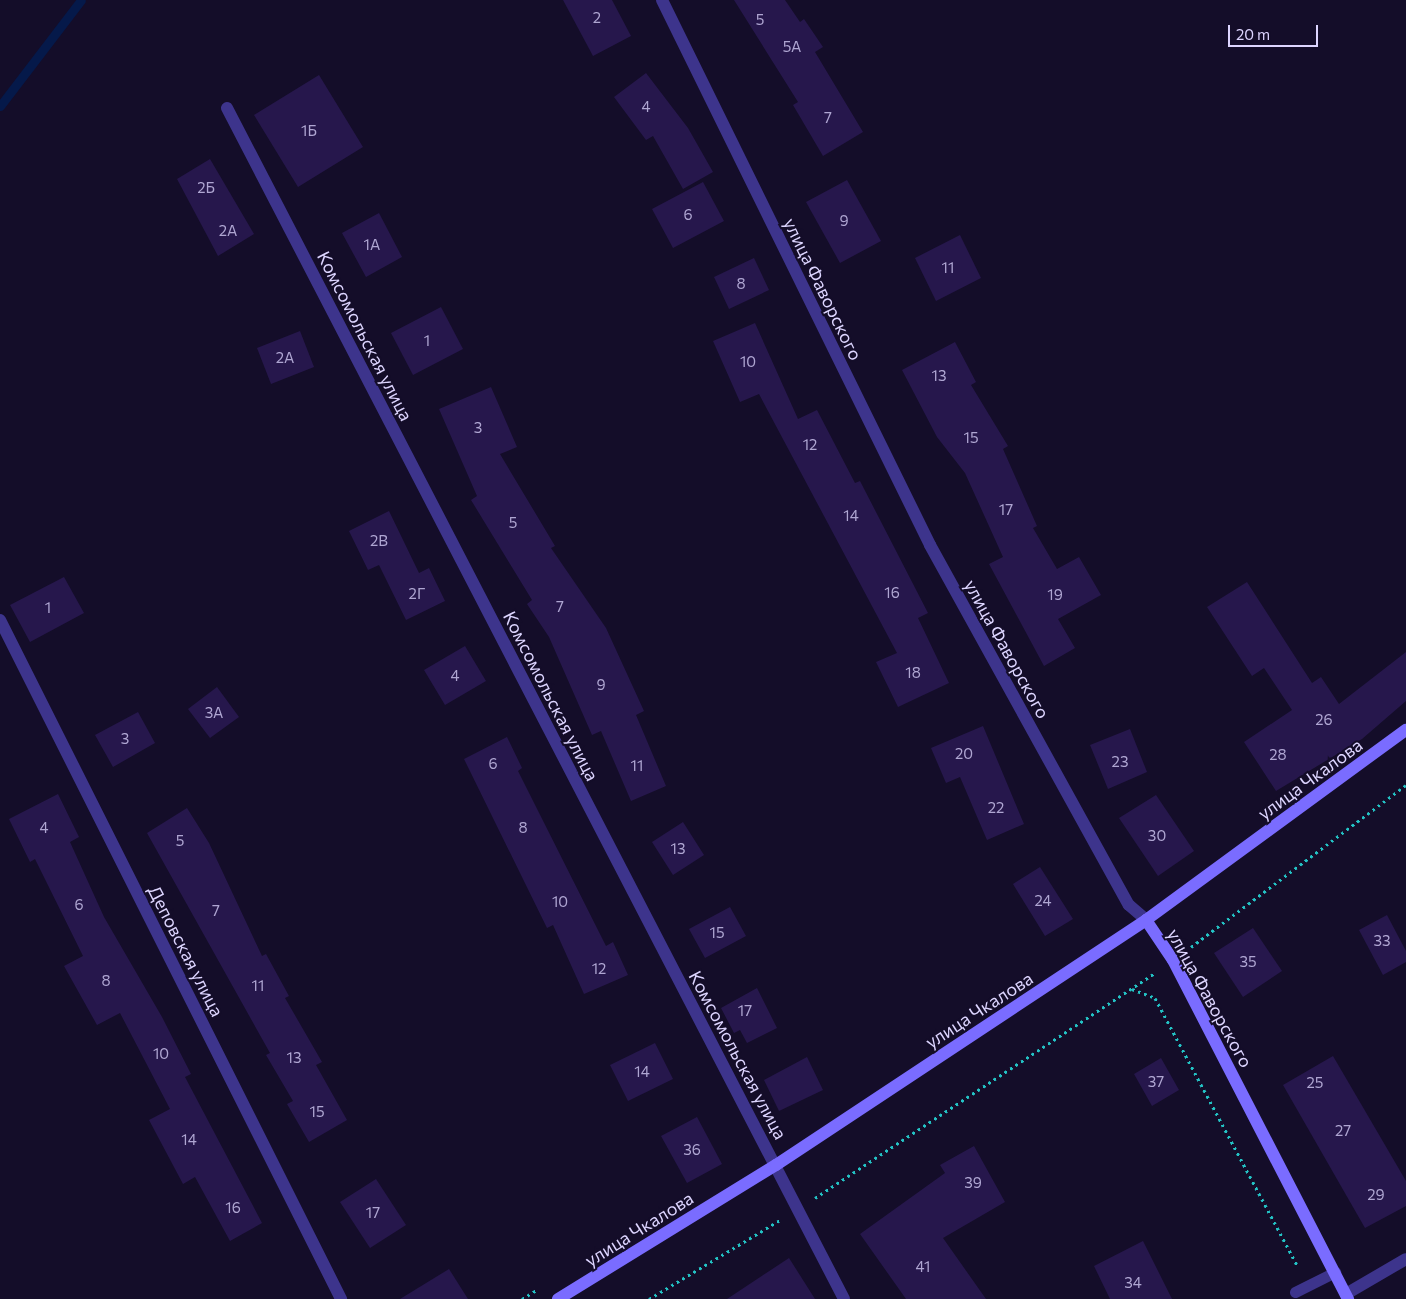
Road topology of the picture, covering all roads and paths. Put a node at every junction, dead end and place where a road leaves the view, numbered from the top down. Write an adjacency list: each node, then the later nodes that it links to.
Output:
1 (662, 0): 6 (street, улица Фаворского)
2 (227, 108): 9 (street, Комсомольская улица)
3 (0, 620): 16 (street, Деповская улица)
4 (1406, 730): 6 (main road, улица Чкалова)
5 (1406, 785): 7 (path)
6 (1146, 920): 7 (main road, улица Фаворского); 9 (main road, улица Чкалова)
7 (1173, 960): 8 (path); 12 (main road, улица Фаворского)
8 (1132, 989): 10 (path); 13 (path)
9 (776, 1165): 10 (street, Комсомольская улица); 17 (main road, улица Чкалова)
10 (798, 1209): 18 (path); 19 (street, Комсомольская улица)
11 (1406, 1259): 15 (street)
12 (1335, 1272): 13 (lane); 15 (main road, улица Фаворского)
13 (1308, 1285): 14 (lane)
14 (1295, 1292)
15 (1347, 1296)
16 (341, 1299)
17 (558, 1299)
18 (648, 1299)
19 (844, 1299)

